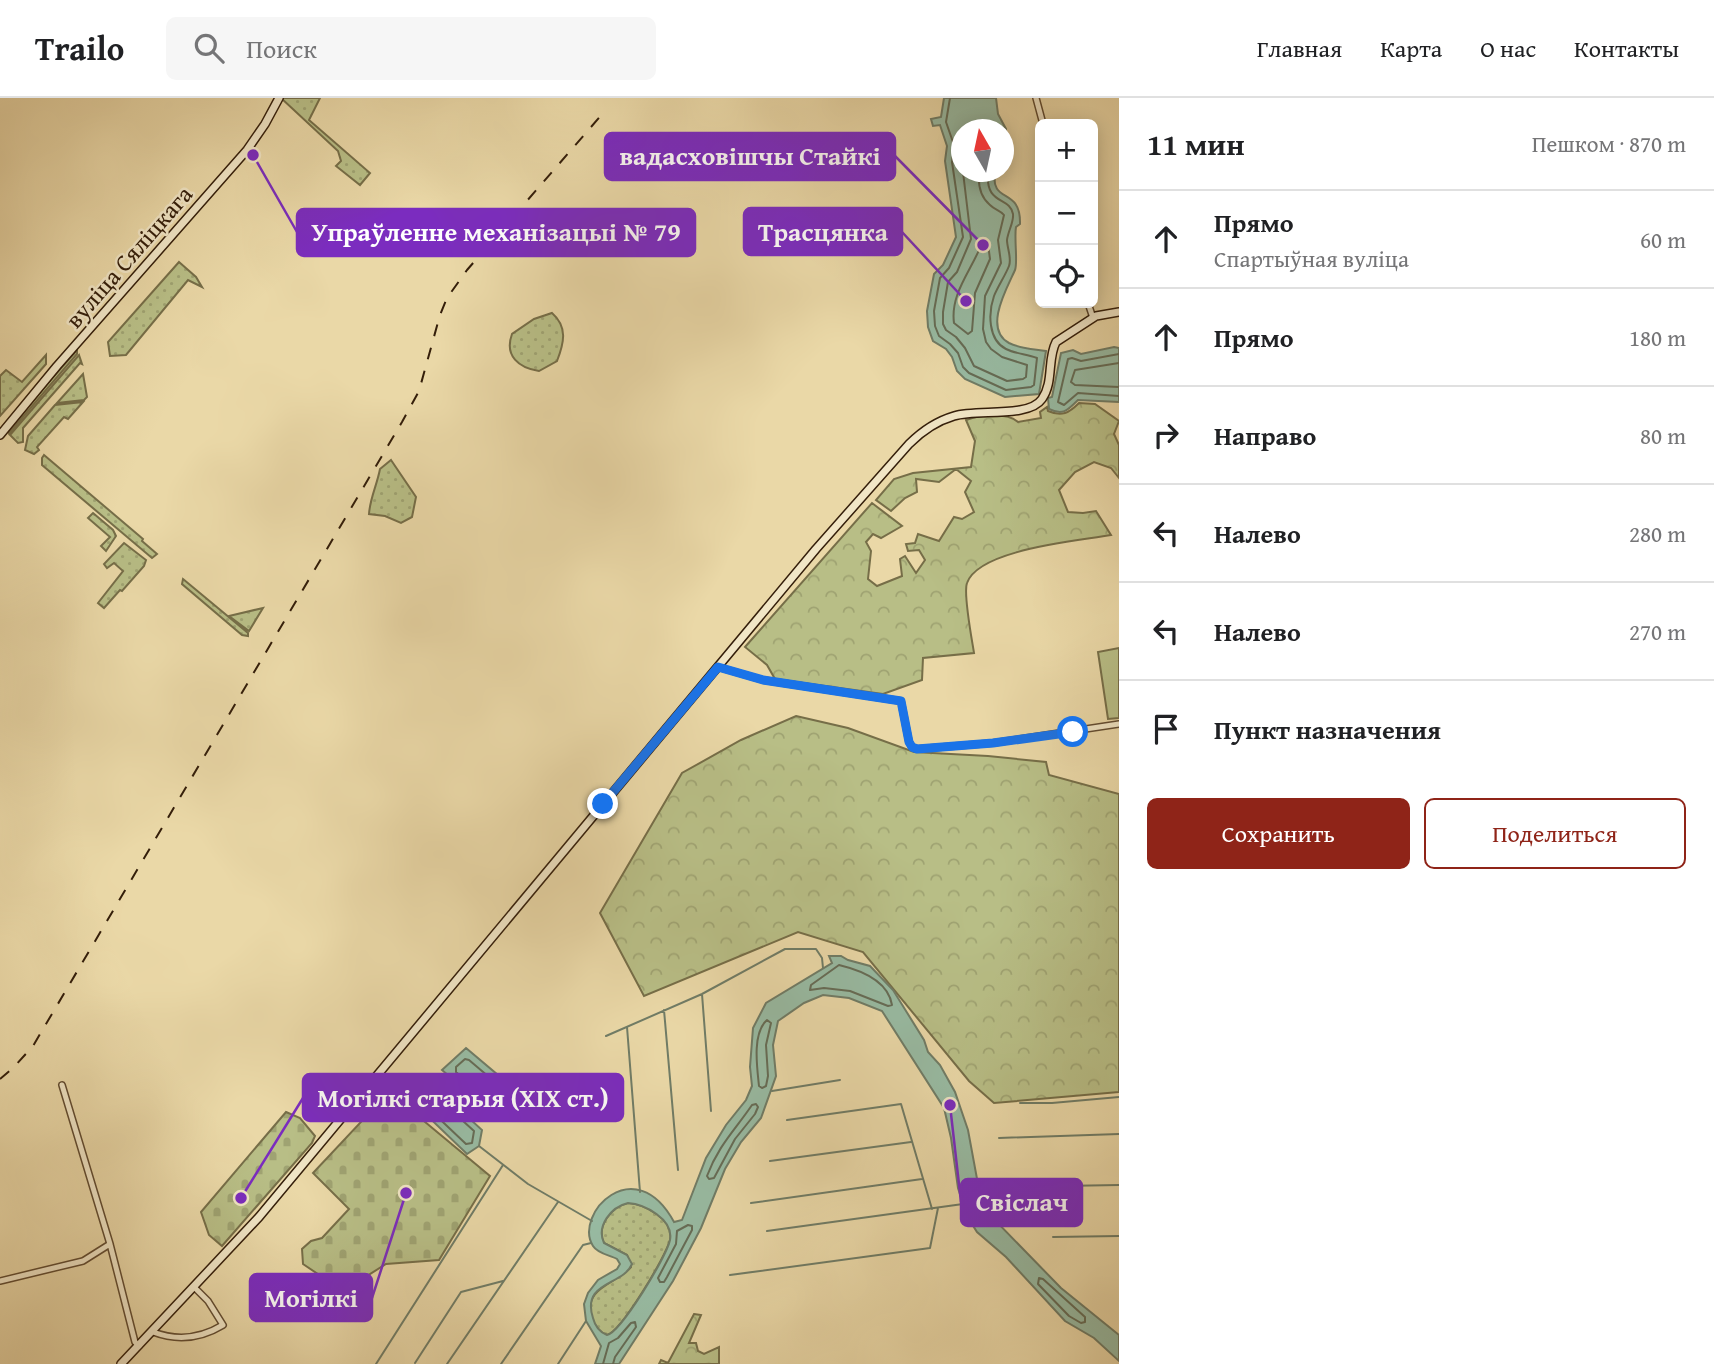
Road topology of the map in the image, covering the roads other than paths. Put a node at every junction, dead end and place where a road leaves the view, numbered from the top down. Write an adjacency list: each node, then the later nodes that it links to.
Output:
1 (278, 98): 7 (main road, вуліца Сяліцкага)
2 (1036, 98): 3 (street)
3 (1042, 119)
4 (1090, 308): 6 (street)
5 (1119, 312): 6 (main road)
6 (1093, 318): 8 (main road)
7 (0, 435)
8 (718, 667): 9 (street); 13 (main road)
9 (1119, 724)
10 (62, 1084): 11 (street)
11 (110, 1244): 12 (street); 15 (street)
12 (0, 1281)
13 (194, 1287): 14 (main road); 14 (street)
14 (153, 1332): 15 (main road)
15 (139, 1347): 16 (main road)
16 (121, 1364)

